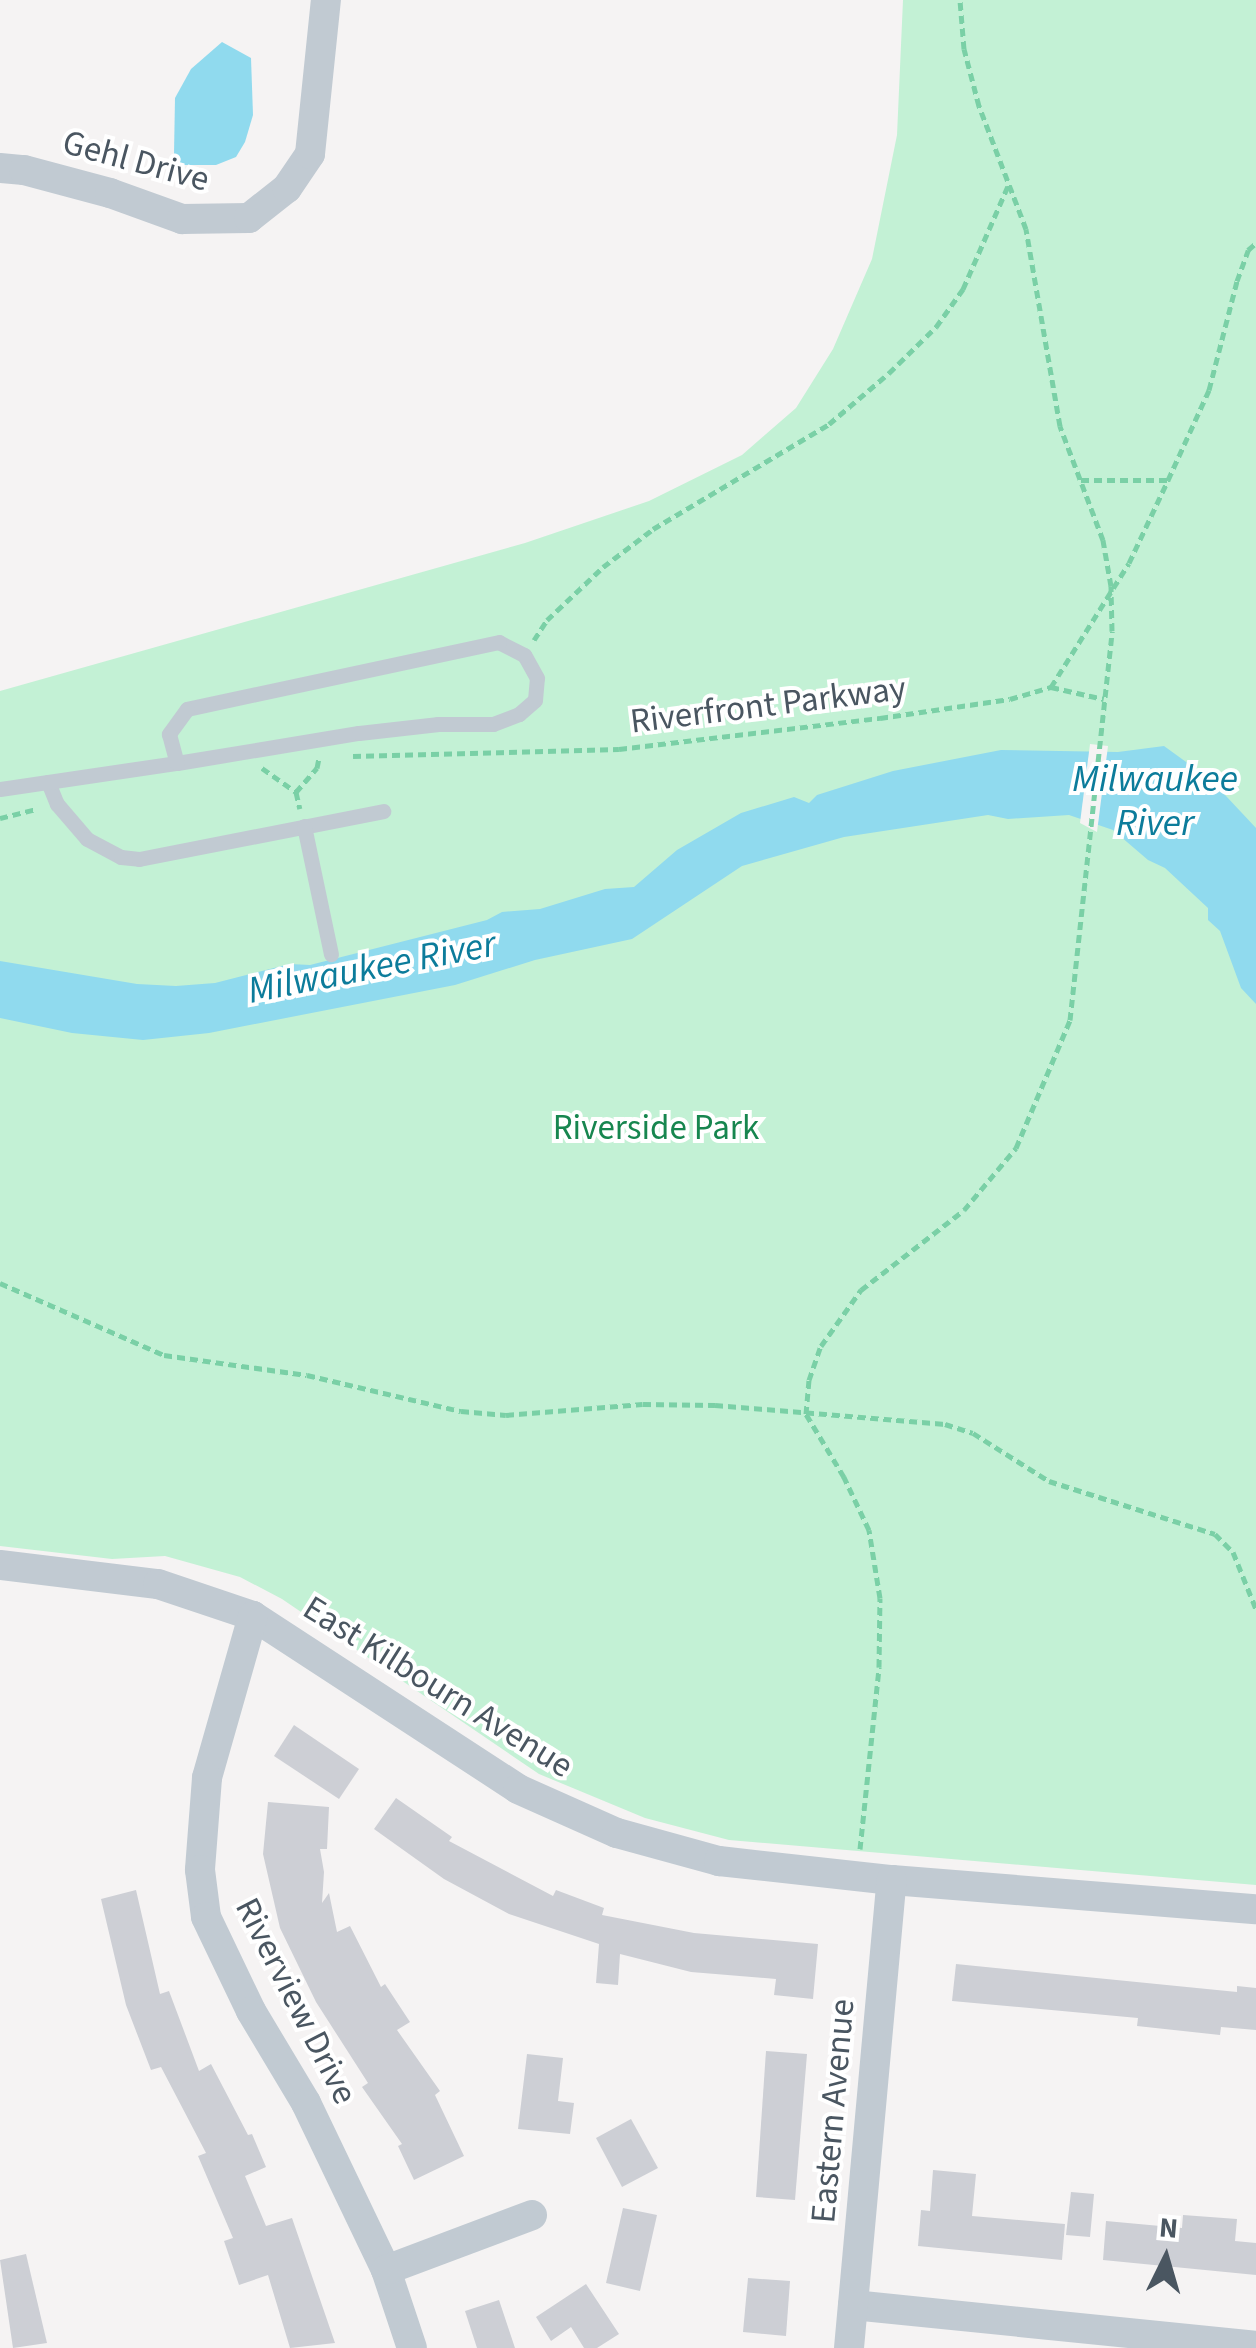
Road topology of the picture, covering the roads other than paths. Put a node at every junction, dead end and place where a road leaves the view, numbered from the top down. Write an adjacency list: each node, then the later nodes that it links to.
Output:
1 (326, 0): 2 (street, Gehl Drive)
2 (0, 168)
3 (177, 763): 3 (lane); 4 (lane)
4 (48, 782): 5 (lane); 7 (lane)
5 (0, 789)
6 (384, 810): 7 (lane)
7 (304, 826): 8 (lane)
8 (331, 954)
9 (0, 1565): 10 (street, East Kilbourn Avenue)
10 (253, 1616): 11 (street, East Kilbourn Avenue); 14 (street, Riverview Drive)
11 (892, 1880): 12 (street, East Kilbourn Avenue); 15 (street, Eastern Avenue)
12 (1256, 1909)
13 (532, 2215): 14 (street)
14 (386, 2270): 18 (street, Riverview Drive)
15 (853, 2305): 16 (street); 19 (street, Eastern Avenue)
16 (1215, 2345): 17 (street)
17 (1256, 2346)
18 (412, 2348)
19 (849, 2348)

